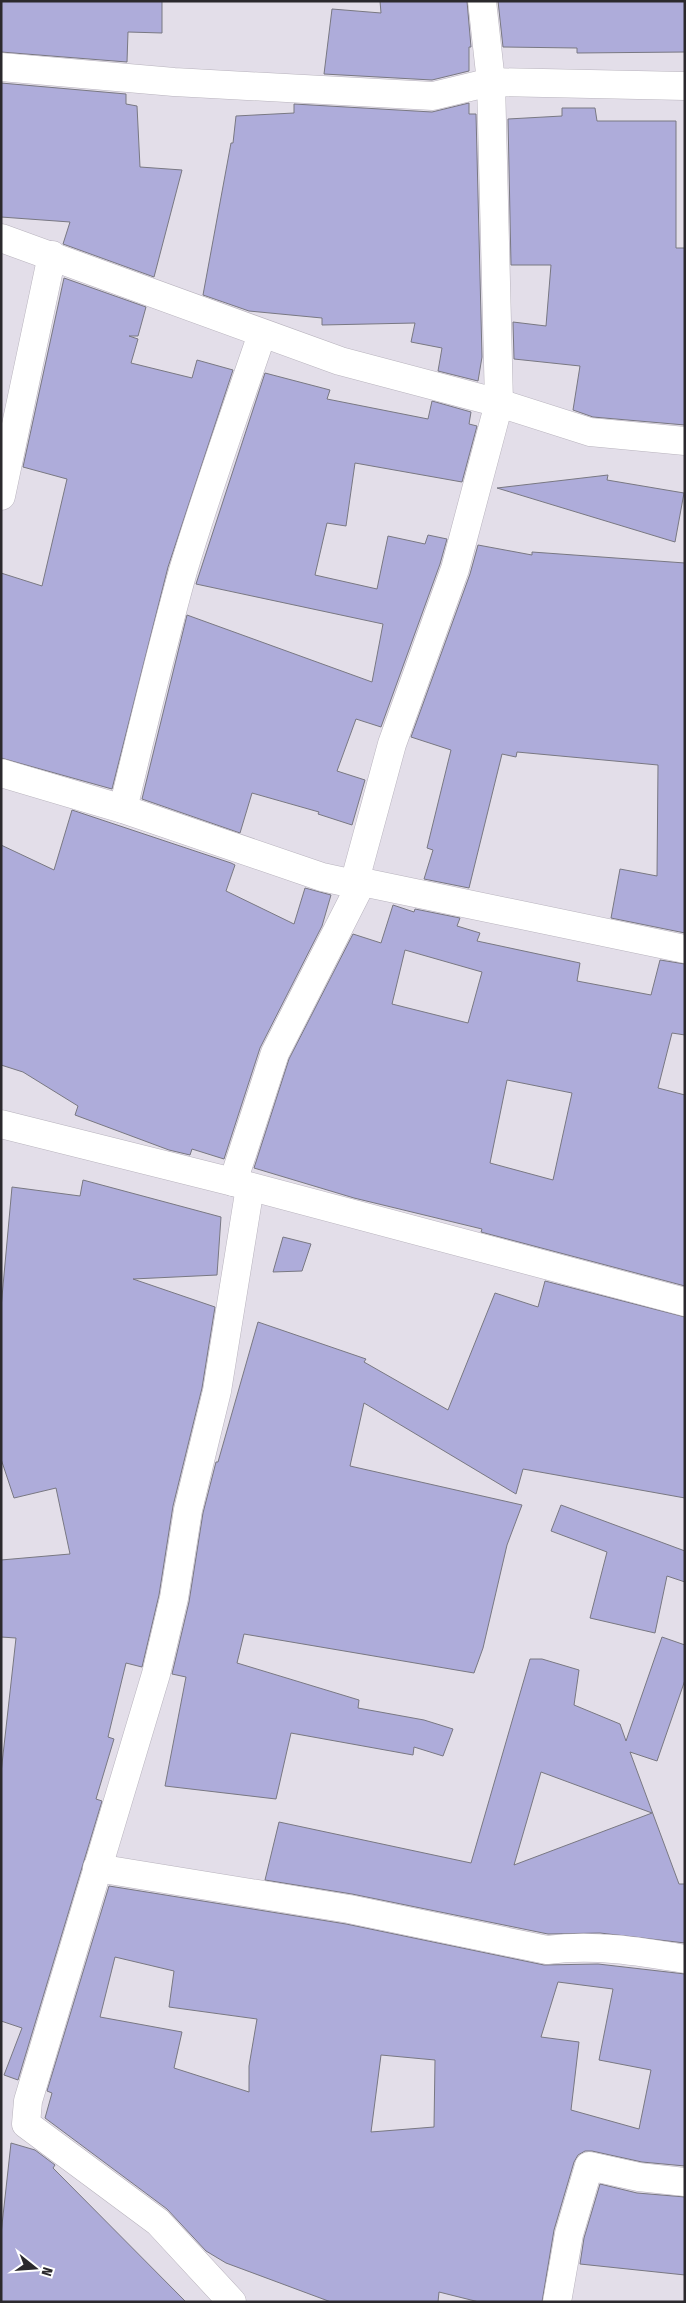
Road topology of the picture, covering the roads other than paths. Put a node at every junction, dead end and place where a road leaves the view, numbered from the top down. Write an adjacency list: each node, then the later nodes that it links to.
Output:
1 (482, 1): 3 (street)
2 (1, 67): 3 (street)
3 (491, 82): 4 (street); 8 (street)
4 (685, 86)
5 (1, 238): 6 (street)
6 (52, 255): 7 (street); 10 (street)
7 (262, 334): 8 (street); 12 (street)
8 (499, 404): 9 (street); 13 (street)
9 (685, 441)
10 (1, 496)
11 (1, 773): 12 (street)
12 (124, 810): 13 (street)
13 (358, 883): 14 (street); 16 (street)
14 (685, 949)
15 (1, 1124): 16 (street)
16 (242, 1184): 17 (street); 18 (street)
17 (685, 1302)
18 (97, 1868): 19 (street); 21 (street)
19 (685, 1959)
20 (685, 2182): 22 (street)
21 (232, 2302)
22 (557, 2302)

